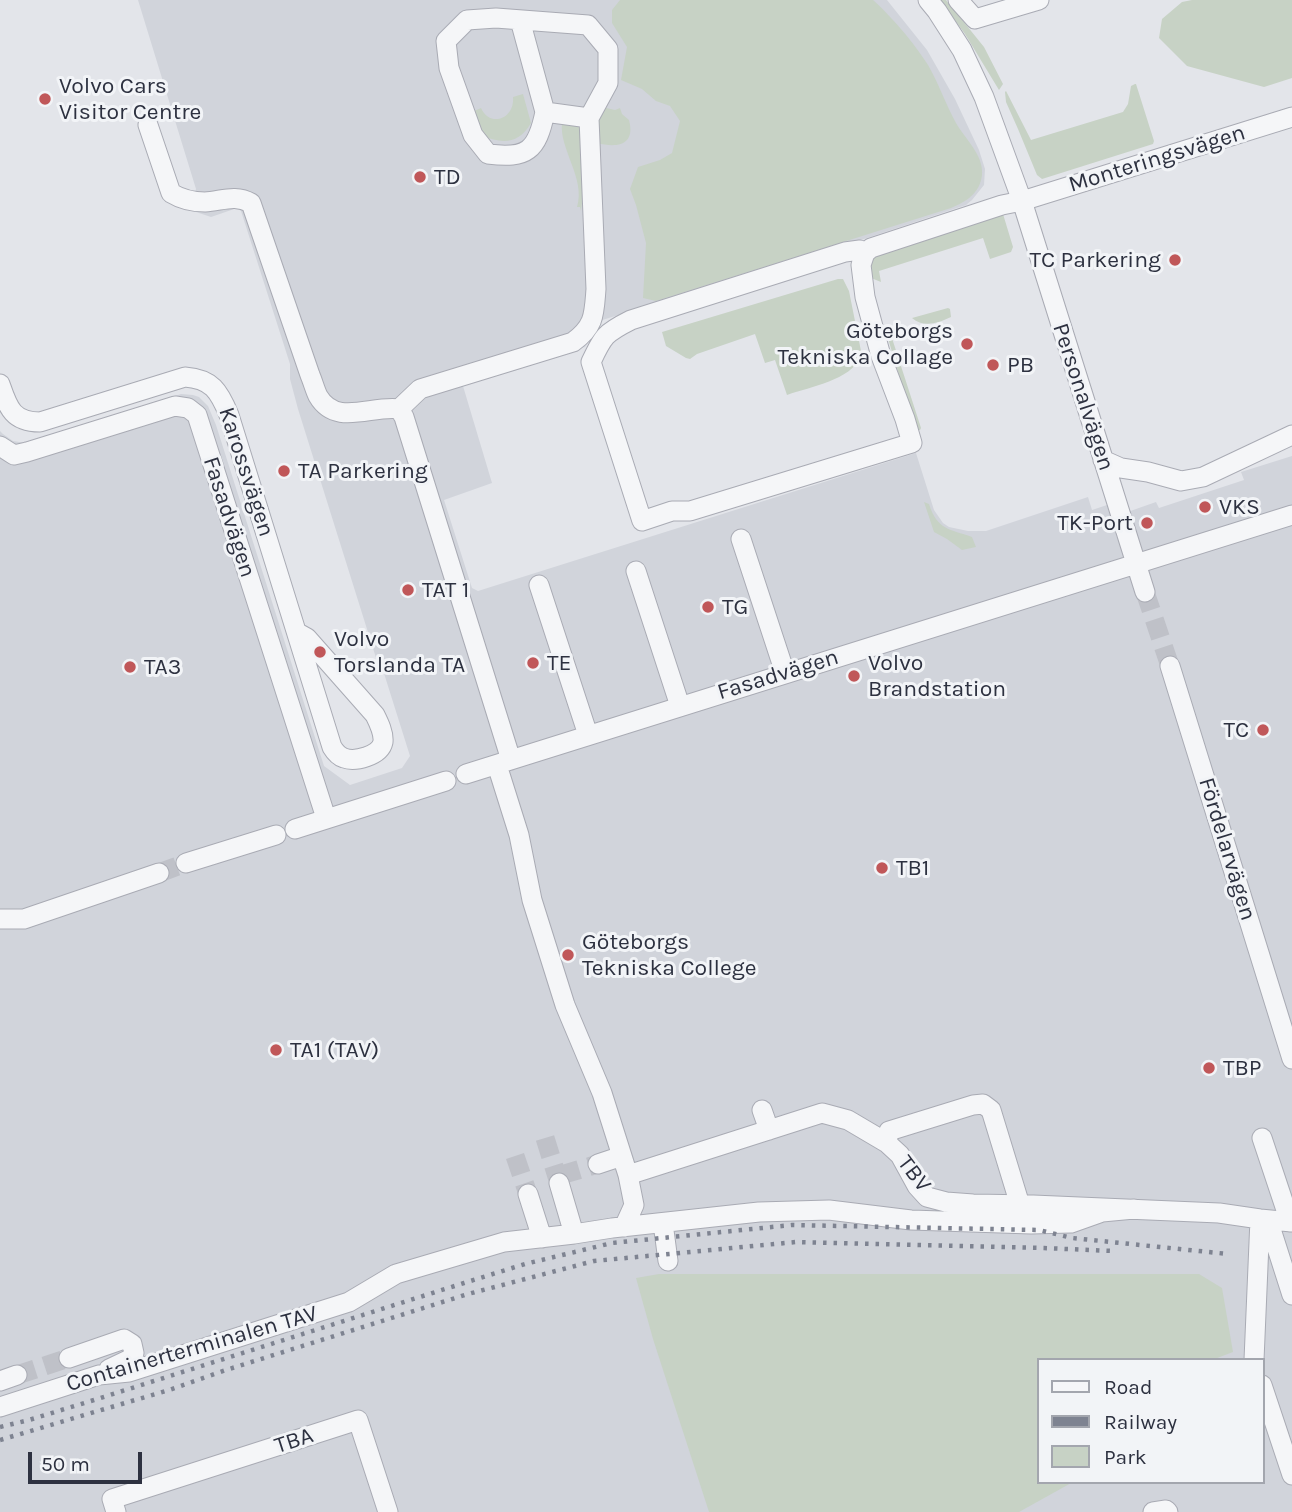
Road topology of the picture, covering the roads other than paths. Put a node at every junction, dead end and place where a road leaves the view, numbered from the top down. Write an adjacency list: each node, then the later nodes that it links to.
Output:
1 (928, 0): 9 (street, Personalvägen)
2 (958, 0): 3 (street)
3 (1039, 0)
4 (520, 20): 5 (street); 5 (street); 7 (street)
5 (545, 112): 7 (street)
6 (1292, 117): 9 (street, Monteringsvägen)
7 (589, 118): 12 (street)
8 (148, 125): 12 (street)
9 (1022, 201): 10 (street); 15 (street, Personalvägen)
10 (865, 253): 10 (street)
11 (0, 384): 22 (street, Karossvägen)
12 (399, 410): 27 (street)
13 (1292, 435): 15 (street)
14 (5, 453): 30 (street, Fasadvägen)
15 (1103, 460): 18 (street, Personalvägen)
16 (1292, 515): 18 (street, Fasadvägen)
17 (741, 539): 24 (street)
18 (1136, 565): 21 (street, Personalvägen); 24 (street, Fasadvägen)
19 (636, 571): 25 (street)
20 (540, 585): 26 (street)
21 (1145, 592)
22 (298, 633): 22 (street, Karossvägen)
23 (1170, 666): 36 (street, Fördelarvägen)
24 (785, 673): 25 (street, Fasadvägen)
25 (680, 706): 26 (street, Fasadvägen)
26 (588, 735): 27 (street, Fasadvägen)
27 (504, 762): 28 (street, Fasadvägen); 42 (street)
28 (466, 774)
29 (446, 781): 30 (street)
30 (326, 818): 31 (street)
31 (295, 829)
32 (276, 835): 33 (street)
33 (186, 863)
34 (159, 873): 35 (street)
35 (0, 919)
36 (1288, 1040): 37 (street, Fördelarvägen)
37 (1292, 1059)
38 (762, 1110): 39 (street)
39 (769, 1130): 41 (street, TBV); 42 (street, TBV)
40 (1262, 1138): 49 (street)
41 (887, 1143): 46 (street, TBV); 46 (street)
42 (622, 1157): 43 (street, TBV); 51 (street)
43 (598, 1164)
44 (559, 1183): 52 (street)
45 (528, 1194): 53 (street)
46 (1020, 1205): 47 (street, TBV)
47 (1134, 1209): 48 (street, TBV); 50 (street, Containerterminalen TAV)
48 (1264, 1220): 49 (street, TBV); 55 (street); 57 (street)
49 (1291, 1222)
50 (663, 1223): 51 (street, Containerterminalen TAV); 54 (street)
51 (624, 1227): 52 (street, Containerterminalen TAV)
52 (574, 1234): 53 (street, Containerterminalen TAV)
53 (542, 1238): 58 (street, Containerterminalen TAV)
54 (668, 1261)
55 (1292, 1295)
56 (69, 1358): 58 (street)
57 (1254, 1358)
58 (99, 1375): 60 (street, Containerterminalen TAV)
59 (1264, 1391): 61 (street)
60 (0, 1407)
61 (1292, 1475)
62 (116, 1512): 63 (street, TBA)
63 (388, 1512)
64 (1153, 1512): 65 (street)
65 (1168, 1512)

